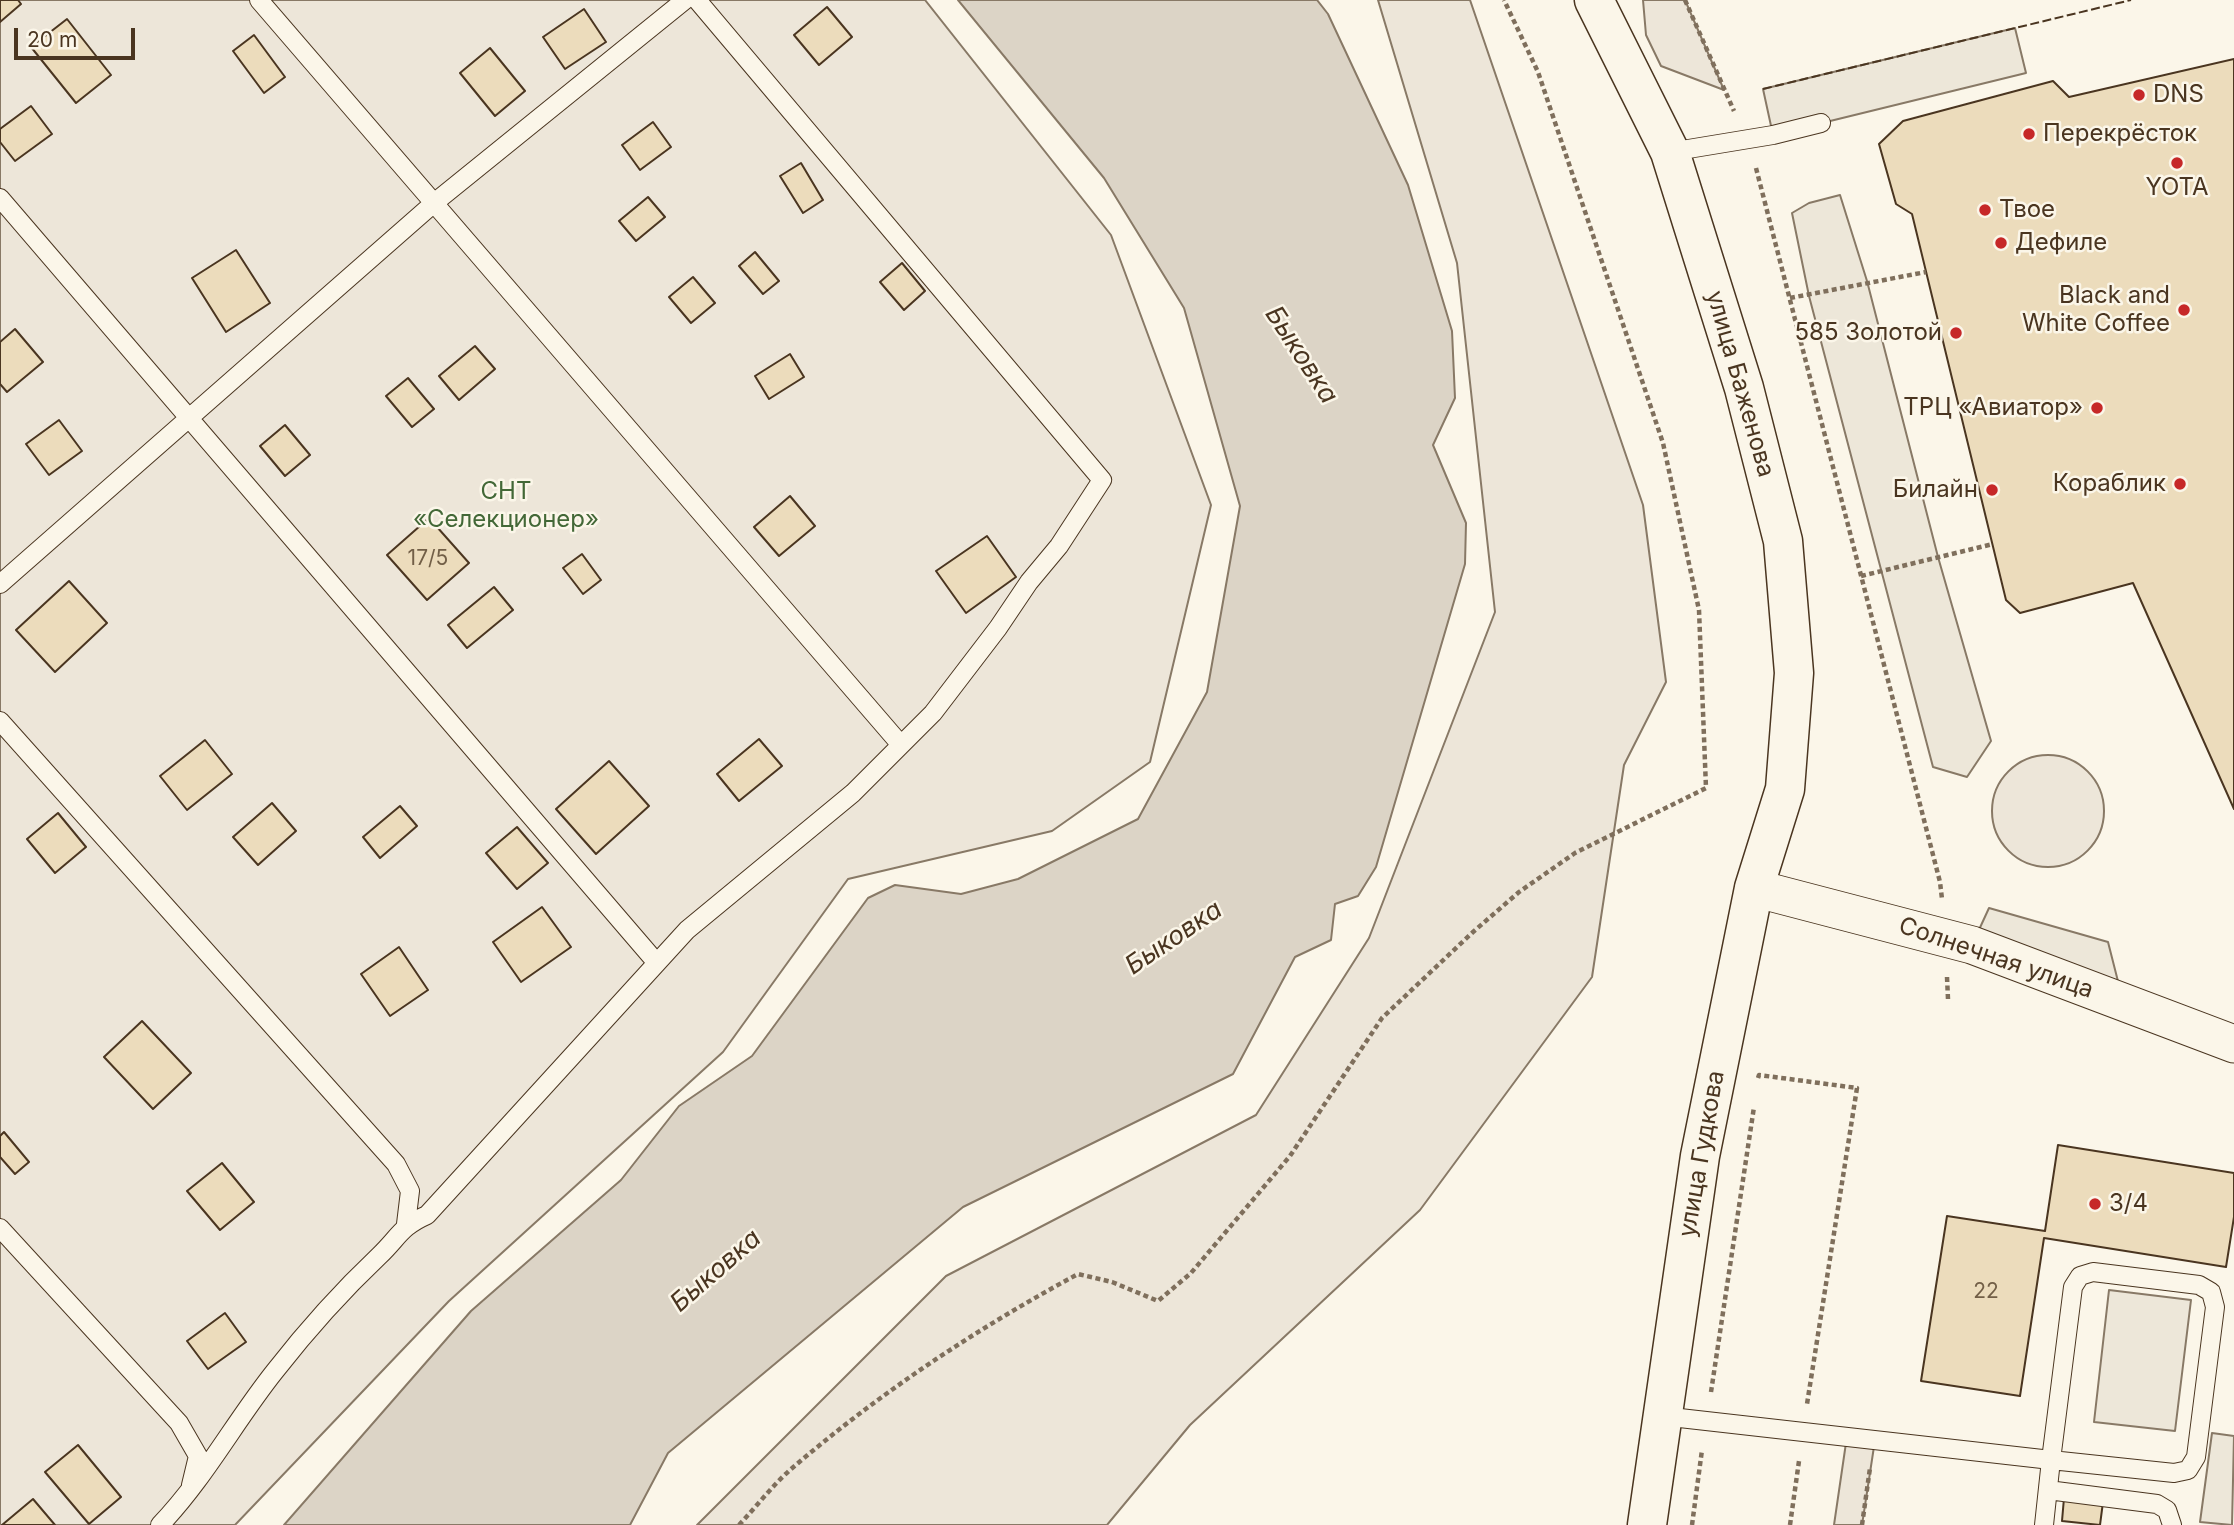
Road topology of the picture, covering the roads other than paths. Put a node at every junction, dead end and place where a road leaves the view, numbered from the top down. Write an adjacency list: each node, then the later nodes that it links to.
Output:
1 (259, 0): 8 (lane)
2 (685, 0): 8 (lane)
3 (697, 0): 12 (lane)
4 (1594, 0): 6 (street, улица Баженова)
5 (1821, 123): 6 (lane)
6 (1670, 152): 13 (street, улица Баженова)
7 (0, 198): 9 (lane)
8 (434, 203): 9 (lane); 12 (lane)
9 (190, 417): 10 (lane); 15 (lane)
10 (0, 584)
11 (0, 722): 17 (lane)
12 (901, 745): 15 (lane)
13 (1785, 789): 14 (street, улица Гудкова)
14 (1754, 888): 16 (street, Солнечная улица); 19 (street, улица Гудкова)
15 (656, 962): 17 (lane)
16 (2234, 1044)
17 (406, 1224): 22 (lane)
18 (0, 1228): 22 (lane)
19 (1662, 1416): 20 (lane); 24 (street, улица Гудкова)
20 (2051, 1460): 20 (lane); 21 (lane)
21 (2048, 1490): 25 (lane); 26 (lane)
22 (189, 1494): 23 (lane)
23 (160, 1525)
24 (1647, 1525)
25 (2044, 1525)
26 (2172, 1525)

